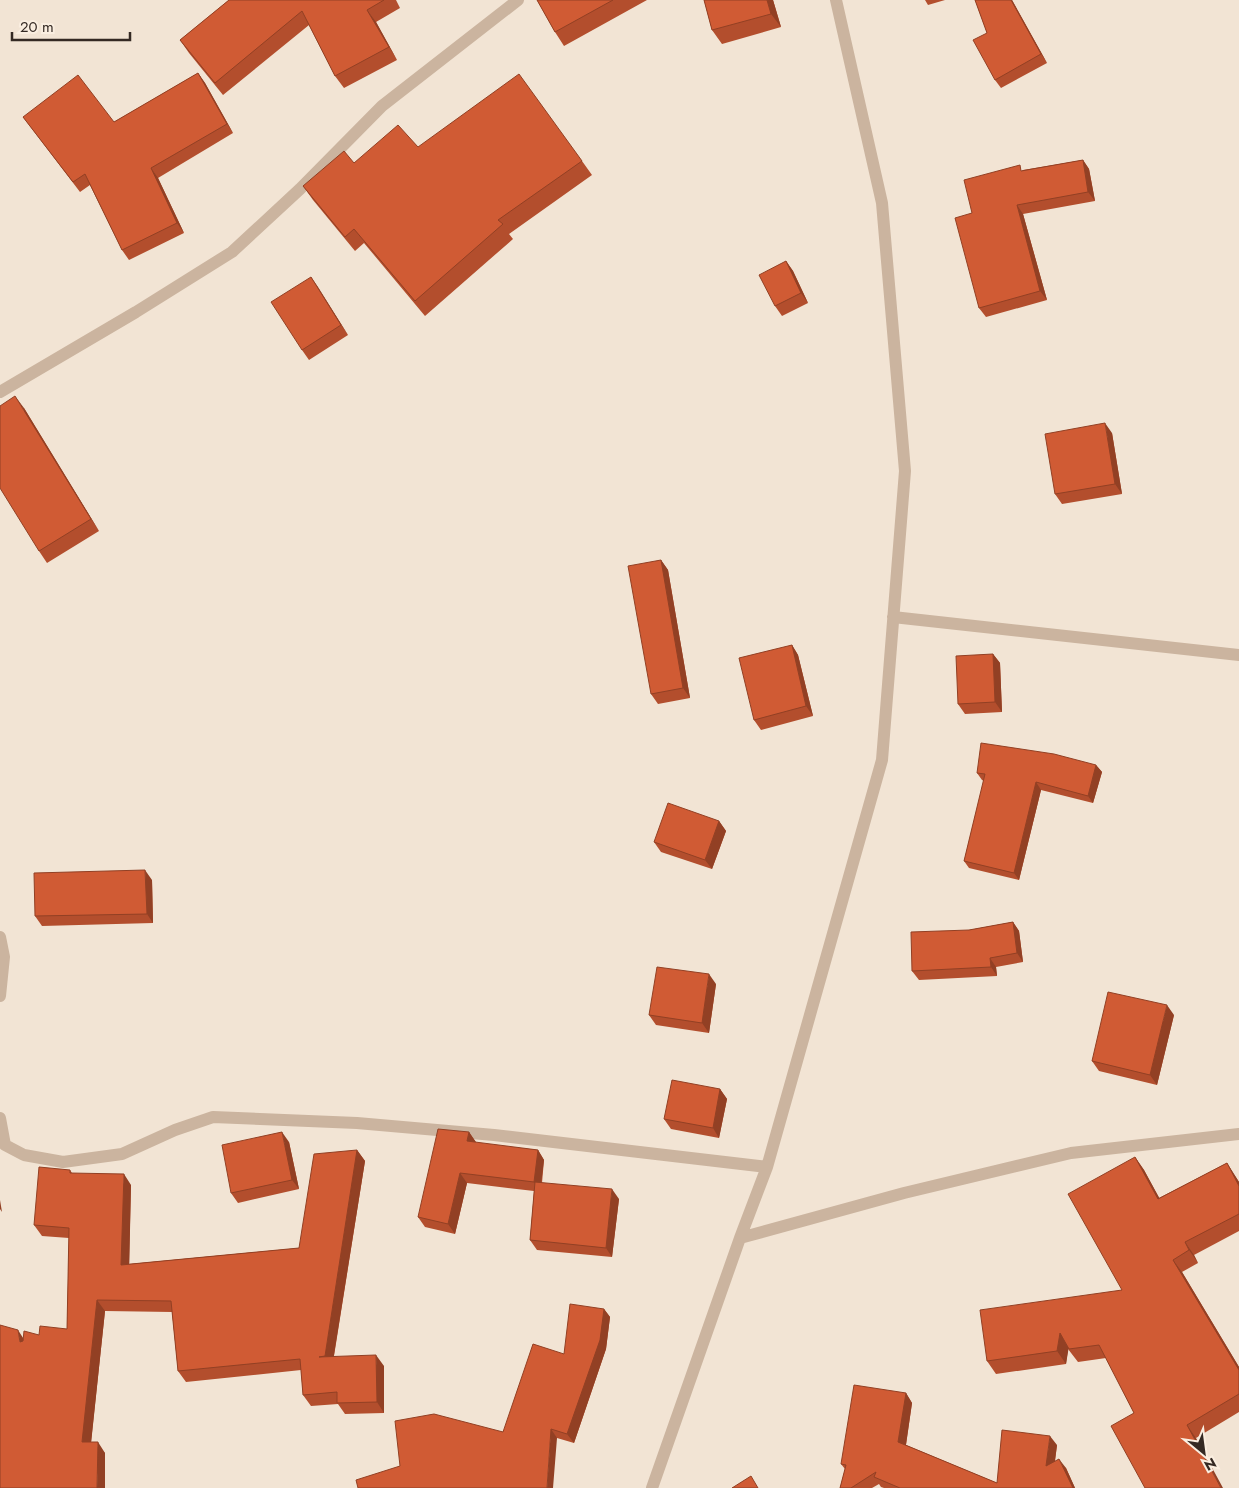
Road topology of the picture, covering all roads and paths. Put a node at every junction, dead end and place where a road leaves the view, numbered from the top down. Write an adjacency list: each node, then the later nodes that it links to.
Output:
1 (518, 0): 3 (street)
2 (836, 0): 4 (street)
3 (0, 392)
4 (893, 617): 5 (street); 11 (street)
5 (1239, 655)
6 (0, 937): 7 (street)
7 (0, 996)
8 (0, 1118): 10 (street)
9 (1239, 1134): 12 (street)
10 (3, 1145): 11 (street)
11 (767, 1167): 12 (street)
12 (740, 1238): 13 (street)
13 (652, 1488)

